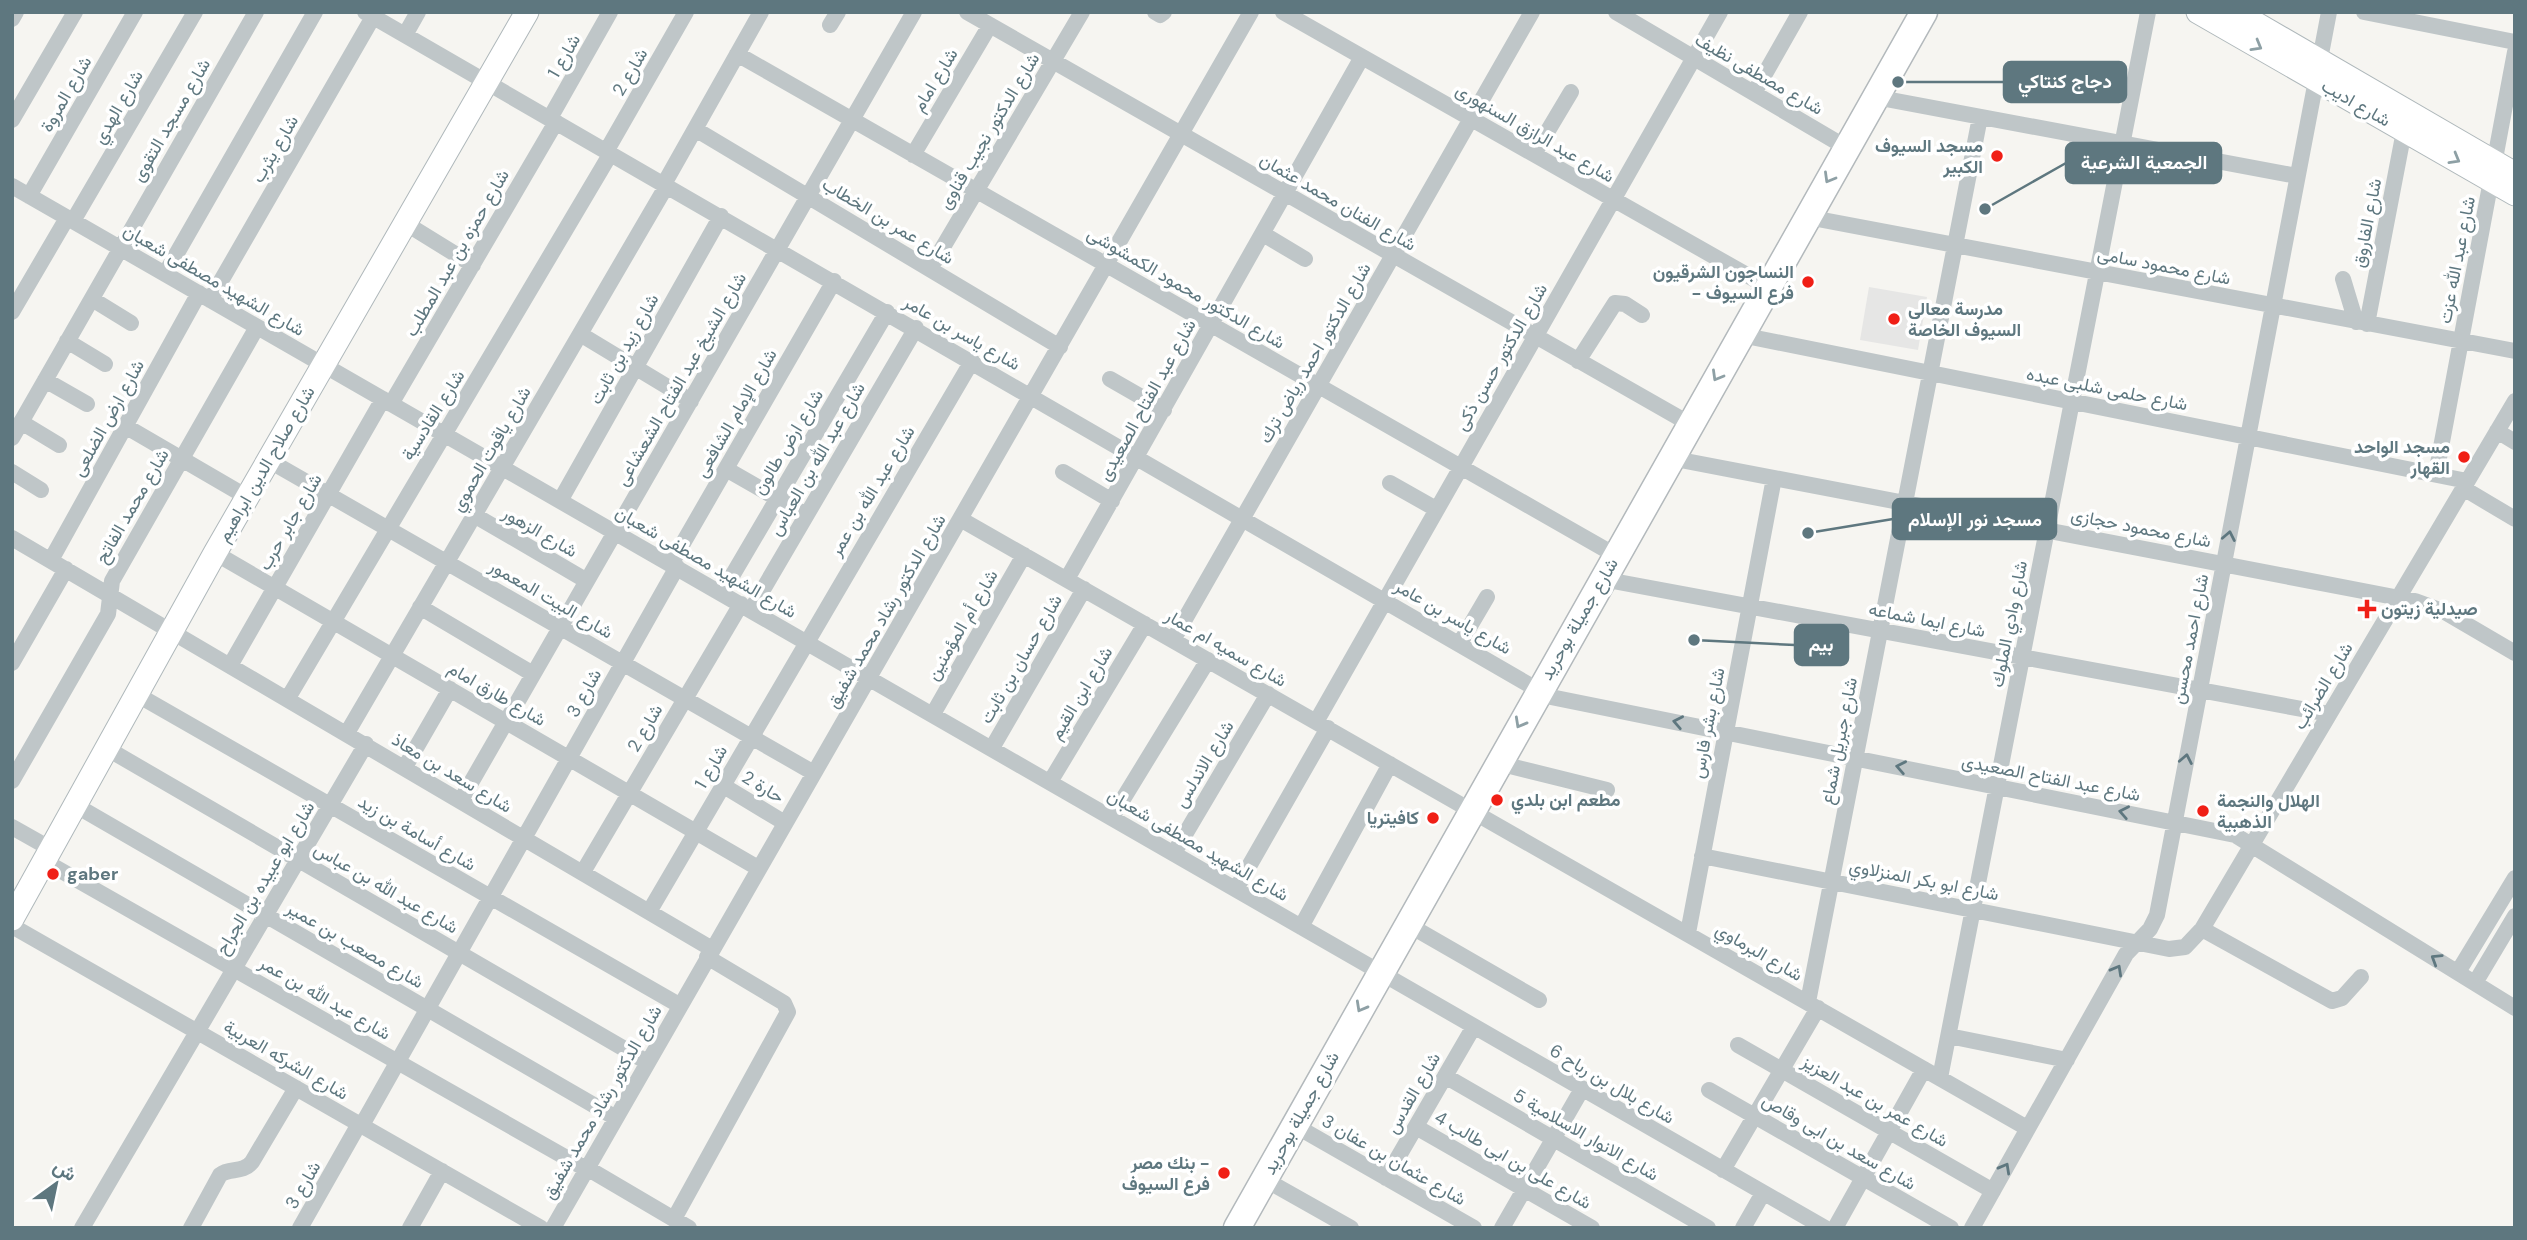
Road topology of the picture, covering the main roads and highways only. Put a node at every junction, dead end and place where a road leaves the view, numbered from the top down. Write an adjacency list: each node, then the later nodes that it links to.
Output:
1 (1916, 15): 2 (main road, شارع جميلة بوحريد, one-way to 2)
2 (1237, 1228)

